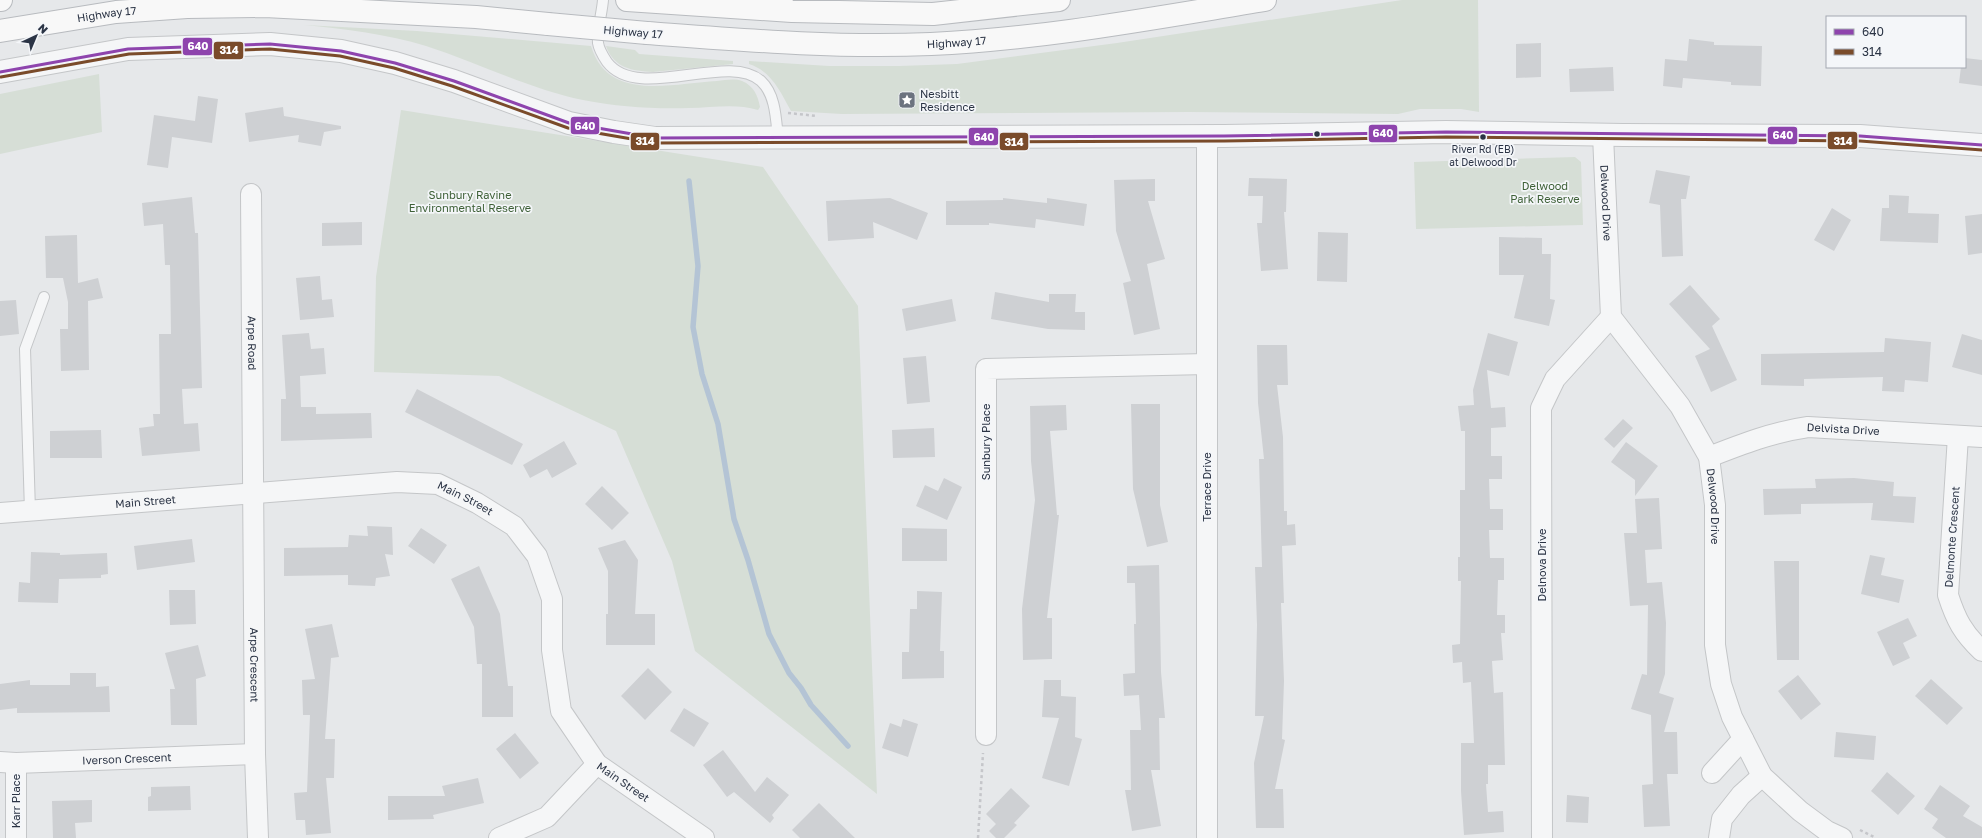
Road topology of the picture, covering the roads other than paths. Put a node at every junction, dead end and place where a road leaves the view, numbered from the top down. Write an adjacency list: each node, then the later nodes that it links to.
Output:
1 (603, 0): 9 (lane)
2 (627, 0): 3 (highway)
3 (1059, 0)
4 (1265, 0): 5 (highway, Highway 17, bridge)
5 (0, 31)
6 (0, 72): 9 (street)
7 (1603, 134): 8 (street); 10 (street); 13 (street, Delwood Drive)
8 (1207, 135): 9 (street); 14 (street, Terrace Drive)
9 (778, 139)
10 (1982, 145)
11 (251, 194): 18 (street, Arpe Road)
12 (44, 297): 19 (lane)
13 (1611, 317): 17 (street, Delwood Drive); 35 (street, Delnova Drive)
14 (1207, 364): 22 (street, Sunbury Place); 34 (street, Terrace Drive)
15 (1958, 436): 16 (street, Delvista Drive); 17 (street, Delvista Drive); 21 (street, Delmonte Crescent)
16 (1982, 437)
17 (1709, 457): 23 (street, Delwood Drive)
18 (253, 492): 19 (street, Main Street); 24 (street, Arpe Crescent); 26 (street, Main Street)
19 (30, 511): 20 (street, Main Street)
20 (0, 513)
21 (1982, 651)
22 (986, 735)
23 (1743, 738): 27 (street); 28 (street, Delwood Drive)
24 (255, 754): 25 (street, Iverson Crescent); 31 (street, Arpe Crescent)
25 (8, 763): 30 (street, Karr Place)
26 (597, 764): 32 (street); 33 (street, Main Street)
27 (1712, 773)
28 (1762, 776): 29 (street, Delwood Drive); 36 (street)
29 (1850, 834)
30 (16, 838)
31 (258, 838)
32 (498, 838)
33 (704, 838)
34 (1207, 838)
35 (1542, 838)
36 (1719, 838)

